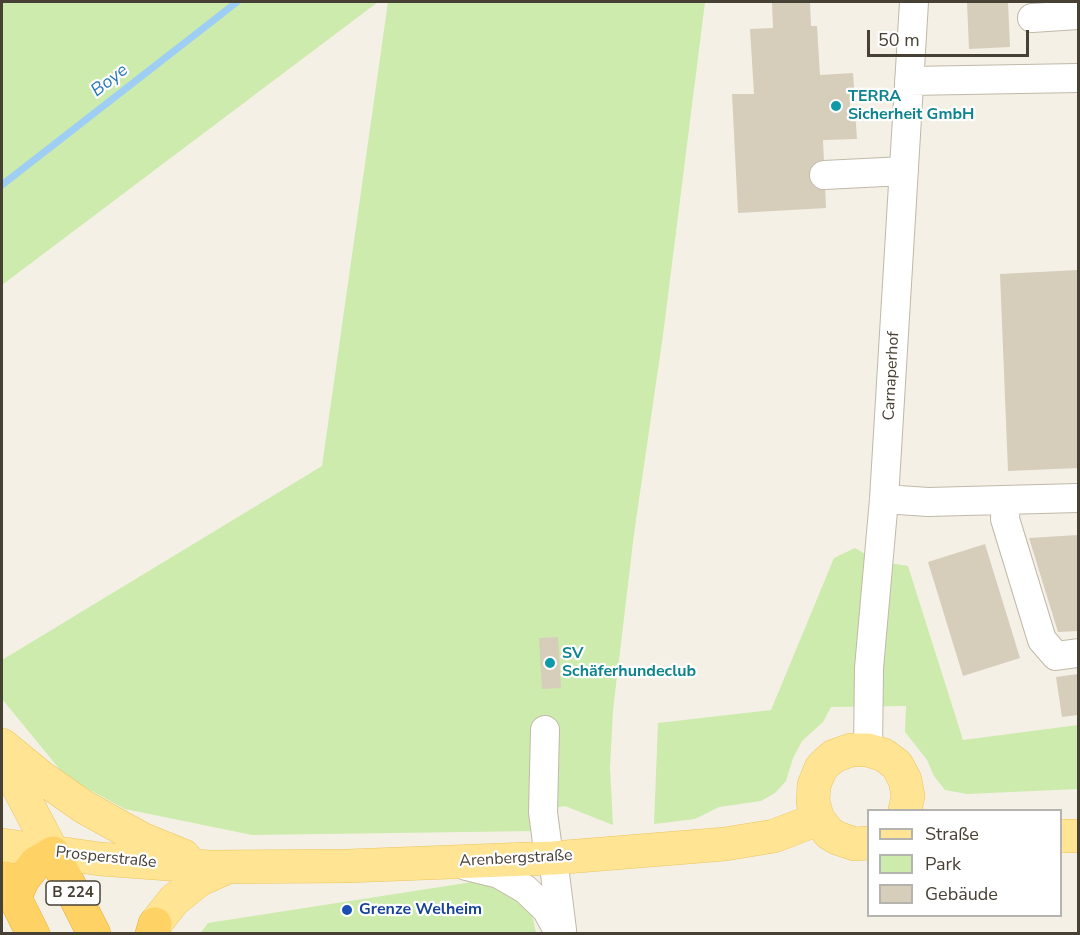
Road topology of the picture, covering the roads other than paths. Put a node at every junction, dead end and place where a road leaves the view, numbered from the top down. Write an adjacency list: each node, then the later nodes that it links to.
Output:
1 (914, 2): 5 (street, Carnaperhof)
2 (1078, 15): 3 (street)
3 (1032, 18)
4 (1078, 78): 5 (street)
5 (909, 81): 6 (street, Carnaperhof)
6 (904, 171): 7 (street); 9 (street, Carnaperhof)
7 (824, 175)
8 (1078, 498): 10 (street)
9 (884, 499): 10 (street); 14 (street, Carnaperhof)
10 (1006, 500): 11 (street)
11 (1078, 653)
12 (545, 730): 25 (street)
13 (2, 745): 27 (main road)
14 (868, 750): 17 (main road); 18 (main road)
15 (2, 756): 16 (main road, B 224)
16 (26, 802): 19 (main road); 24 (main road, B 224)
17 (906, 809)
18 (818, 819): 22 (main road); 25 (main road, Arenbergstraße)
19 (2, 834)
20 (1062, 836): 21 (main road)
21 (1078, 836)
22 (867, 843)
23 (2, 845): 24 (main road, Prosperstraße)
24 (53, 853): 27 (main road, Prosperstraße); 28 (highway); 32 (highway, B 224)
25 (551, 858): 26 (main road, Arenbergstraße); 33 (street)
26 (447, 862): 27 (main road, Arenbergstraße); 33 (street)
27 (219, 867): 29 (main road)
28 (6, 897): 30 (highway); 31 (highway, B 224)
29 (153, 929)
30 (13, 933)
31 (33, 933)
32 (94, 933)
33 (561, 933)

